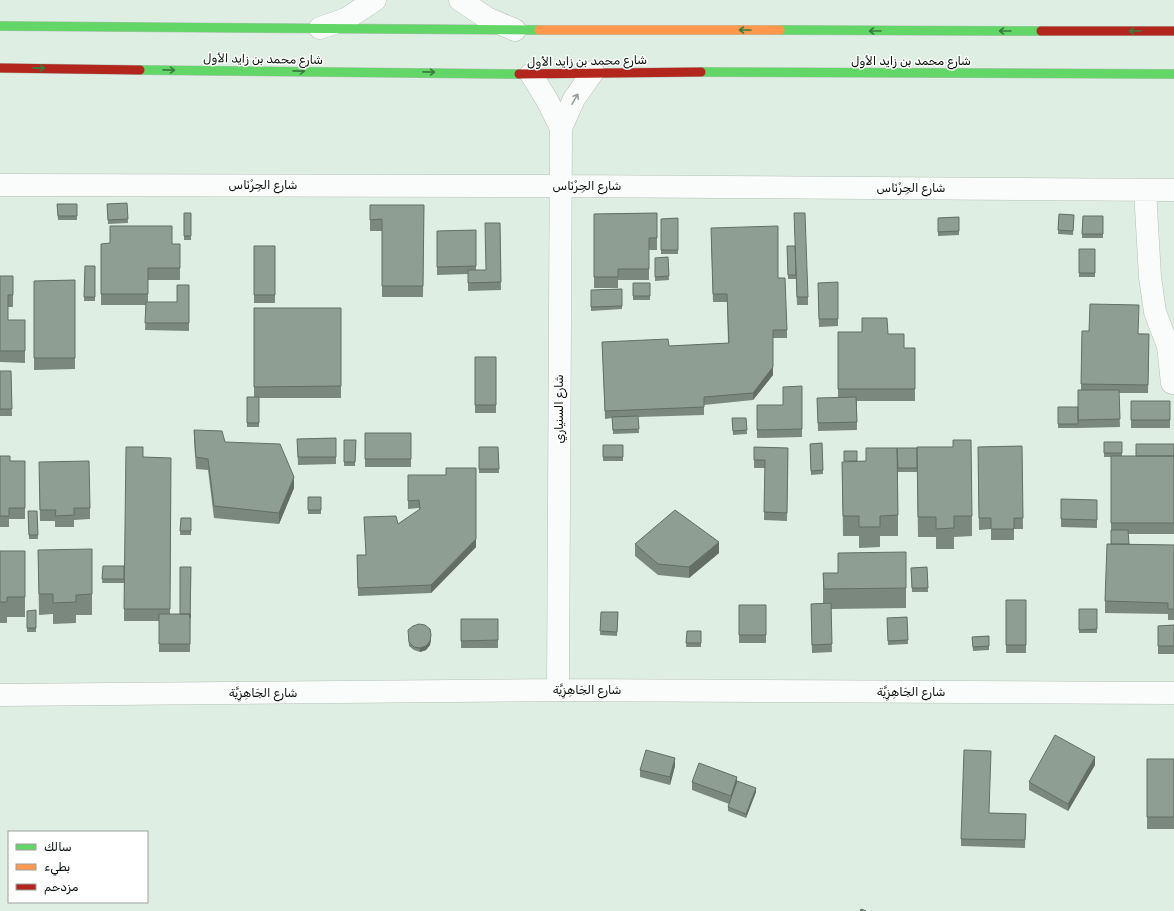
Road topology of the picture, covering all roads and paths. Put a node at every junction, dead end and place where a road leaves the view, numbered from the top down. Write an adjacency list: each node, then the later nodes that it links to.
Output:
1 (375, 0): 4 (street)
2 (460, 0): 5 (street)
3 (0, 26): 4 (main road)
4 (317, 29): 5 (main road)
5 (515, 30): 6 (main road, one-way to 5)
6 (1174, 31)
7 (0, 68): 9 (main road, شارع محمد بن زايد الأول, one-way to 9)
8 (593, 72): 9 (main road, شارع محمد بن زايد الأول); 10 (main road, شارع محمد بن زايد الأول); 11 (street, شارع السنياري, one-way to 8)
9 (531, 74): 11 (street, شارع السنياري)
10 (1174, 74)
11 (561, 128): 13 (street, شارع السنياري)
12 (0, 185): 13 (street, شارع الجِرْنَاس)
13 (560, 186): 14 (street, شارع الجِرْنَاس); 17 (street, شارع السنياري)
14 (1145, 190): 15 (street, شارع الجِرْنَاس); 16 (street)
15 (1174, 190)
16 (1172, 383)
17 (558, 690): 18 (street, شارع الجَاهِزِيَّة); 19 (street, شارع الجَاهِزِيَّة)
18 (1174, 692)
19 (0, 695)

